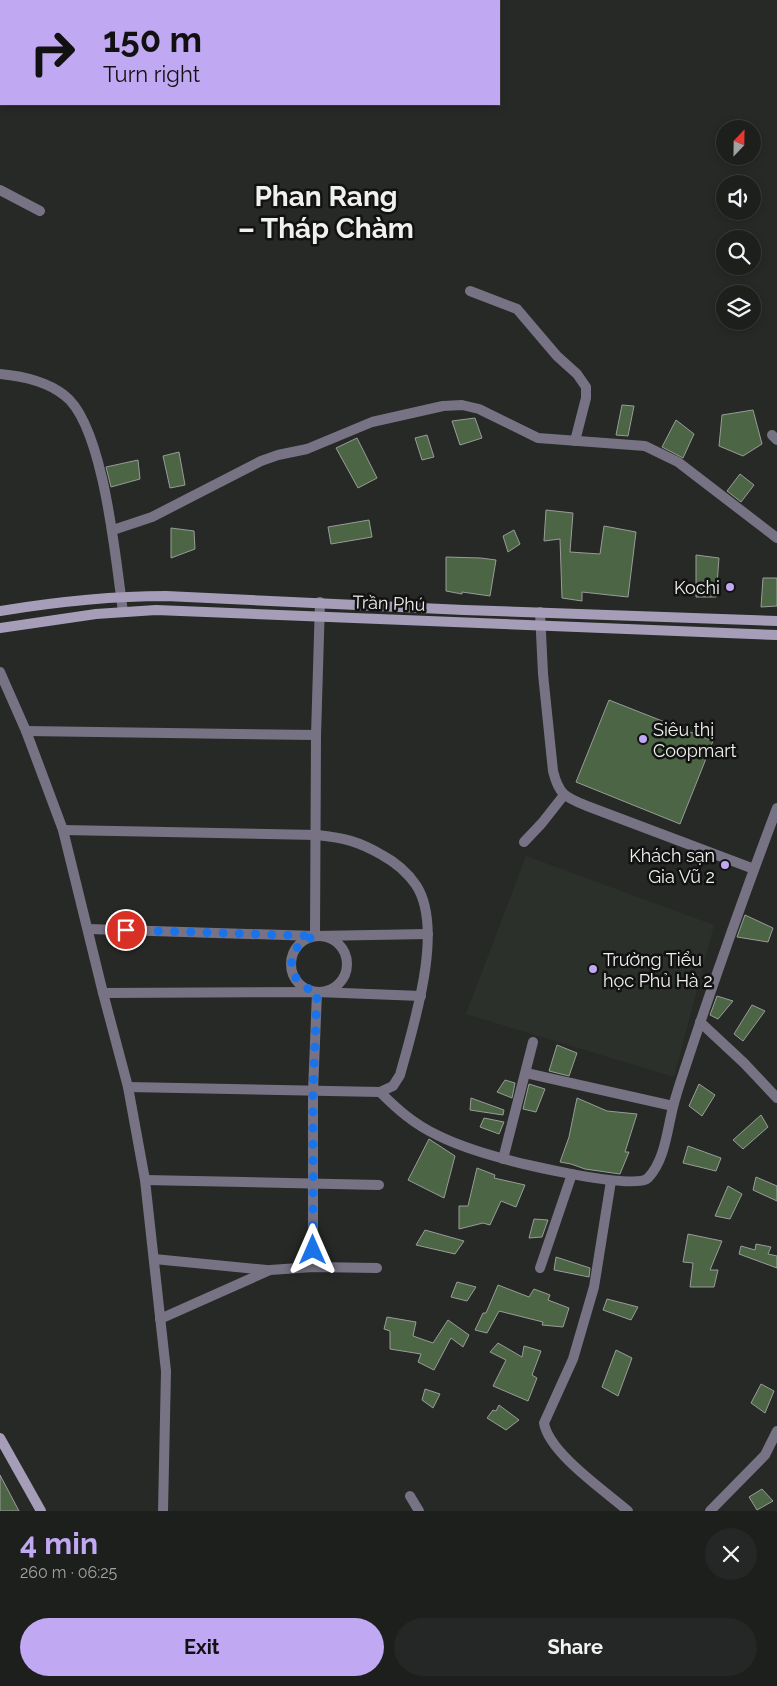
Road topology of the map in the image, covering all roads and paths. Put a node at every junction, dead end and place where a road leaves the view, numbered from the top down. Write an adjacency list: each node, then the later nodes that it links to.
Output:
1 (0, 190): 2 (street)
2 (40, 211)
3 (470, 291): 5 (street)
4 (0, 374): 6 (street)
5 (575, 441): 6 (street); 7 (street)
6 (113, 530): 8 (street)
7 (777, 538)
8 (121, 596): 9 (main road, Trần Phú); 10 (main road, Trần Phú); 11 (street)
9 (320, 602): 12 (main road, Trần Phú); 13 (street)
10 (0, 611)
11 (123, 612): 13 (main road, Trần Phú); 16 (main road, Trần Phú)
12 (540, 612): 14 (main road, Trần Phú); 15 (street)
13 (320, 616): 15 (main road, Trần Phú); 20 (street)
14 (777, 621)
15 (541, 625): 17 (main road, Trần Phú); 21 (street)
16 (0, 628)
17 (777, 635)
18 (0, 672): 19 (street)
19 (26, 731): 20 (street); 23 (street)
20 (316, 735): 24 (street)
21 (564, 795): 25 (street); 26 (street)
22 (777, 808): 26 (street)
23 (63, 830): 24 (street); 27 (street)
24 (317, 835): 28 (street); 29 (street)
25 (524, 842)
26 (754, 869): 33 (street)
27 (88, 929): 29 (street); 31 (street)
28 (428, 934): 29 (street); 32 (street)
29 (315, 936): 30 (street); 30 (street)
30 (317, 992): 31 (street); 32 (street); 37 (street)
31 (102, 993): 36 (street)
32 (421, 996): 38 (street)
33 (700, 1022): 39 (street); 40 (street)
34 (533, 1042): 35 (street)
35 (526, 1072): 40 (street); 41 (street)
36 (128, 1087): 37 (street); 43 (street)
37 (313, 1092): 38 (street); 45 (street)
38 (380, 1092): 41 (street)
39 (777, 1098)
40 (673, 1106): 44 (street)
41 (503, 1159): 42 (street)
42 (572, 1174): 44 (street); 50 (street)
43 (145, 1180): 45 (street); 47 (street)
44 (611, 1181): 59 (street)
45 (313, 1184): 46 (street); 48 (street)
46 (379, 1185)
47 (154, 1259): 51 (street); 52 (street)
48 (313, 1267): 49 (street); 51 (street)
49 (377, 1268)
50 (540, 1268)
51 (270, 1270): 52 (street)
52 (160, 1319): 57 (street)
53 (777, 1431): 60 (street)
54 (0, 1438): 56 (main road)
55 (410, 1496): 58 (street)
56 (41, 1511)
57 (163, 1511)
58 (419, 1511)
59 (628, 1511)
60 (710, 1511)

